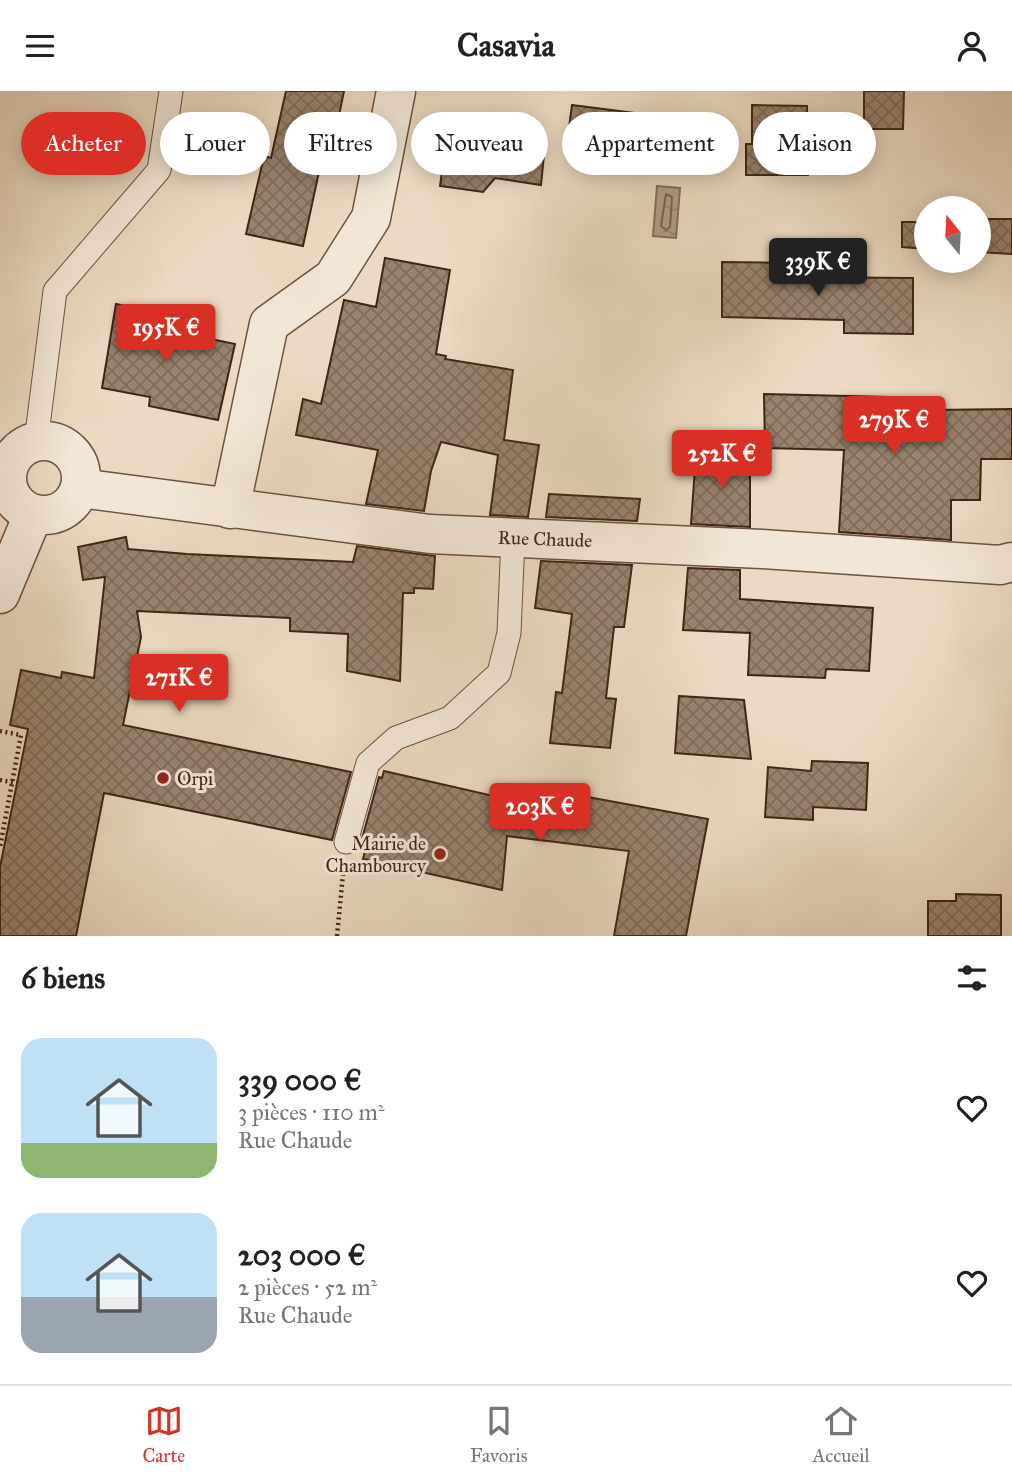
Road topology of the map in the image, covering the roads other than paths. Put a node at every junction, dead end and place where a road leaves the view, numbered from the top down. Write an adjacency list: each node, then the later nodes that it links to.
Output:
1 (171, 91): 3 (lane)
2 (396, 91): 5 (street)
3 (17, 449): 4 (street); 6 (street)
4 (80, 488): 5 (street, Rue Chaude); 6 (street)
5 (230, 509): 7 (street, Rue Chaude)
6 (33, 515): 9 (street)
7 (513, 538): 8 (street, Rue Chaude); 10 (lane)
8 (1012, 562)
9 (0, 594)
10 (346, 842)

